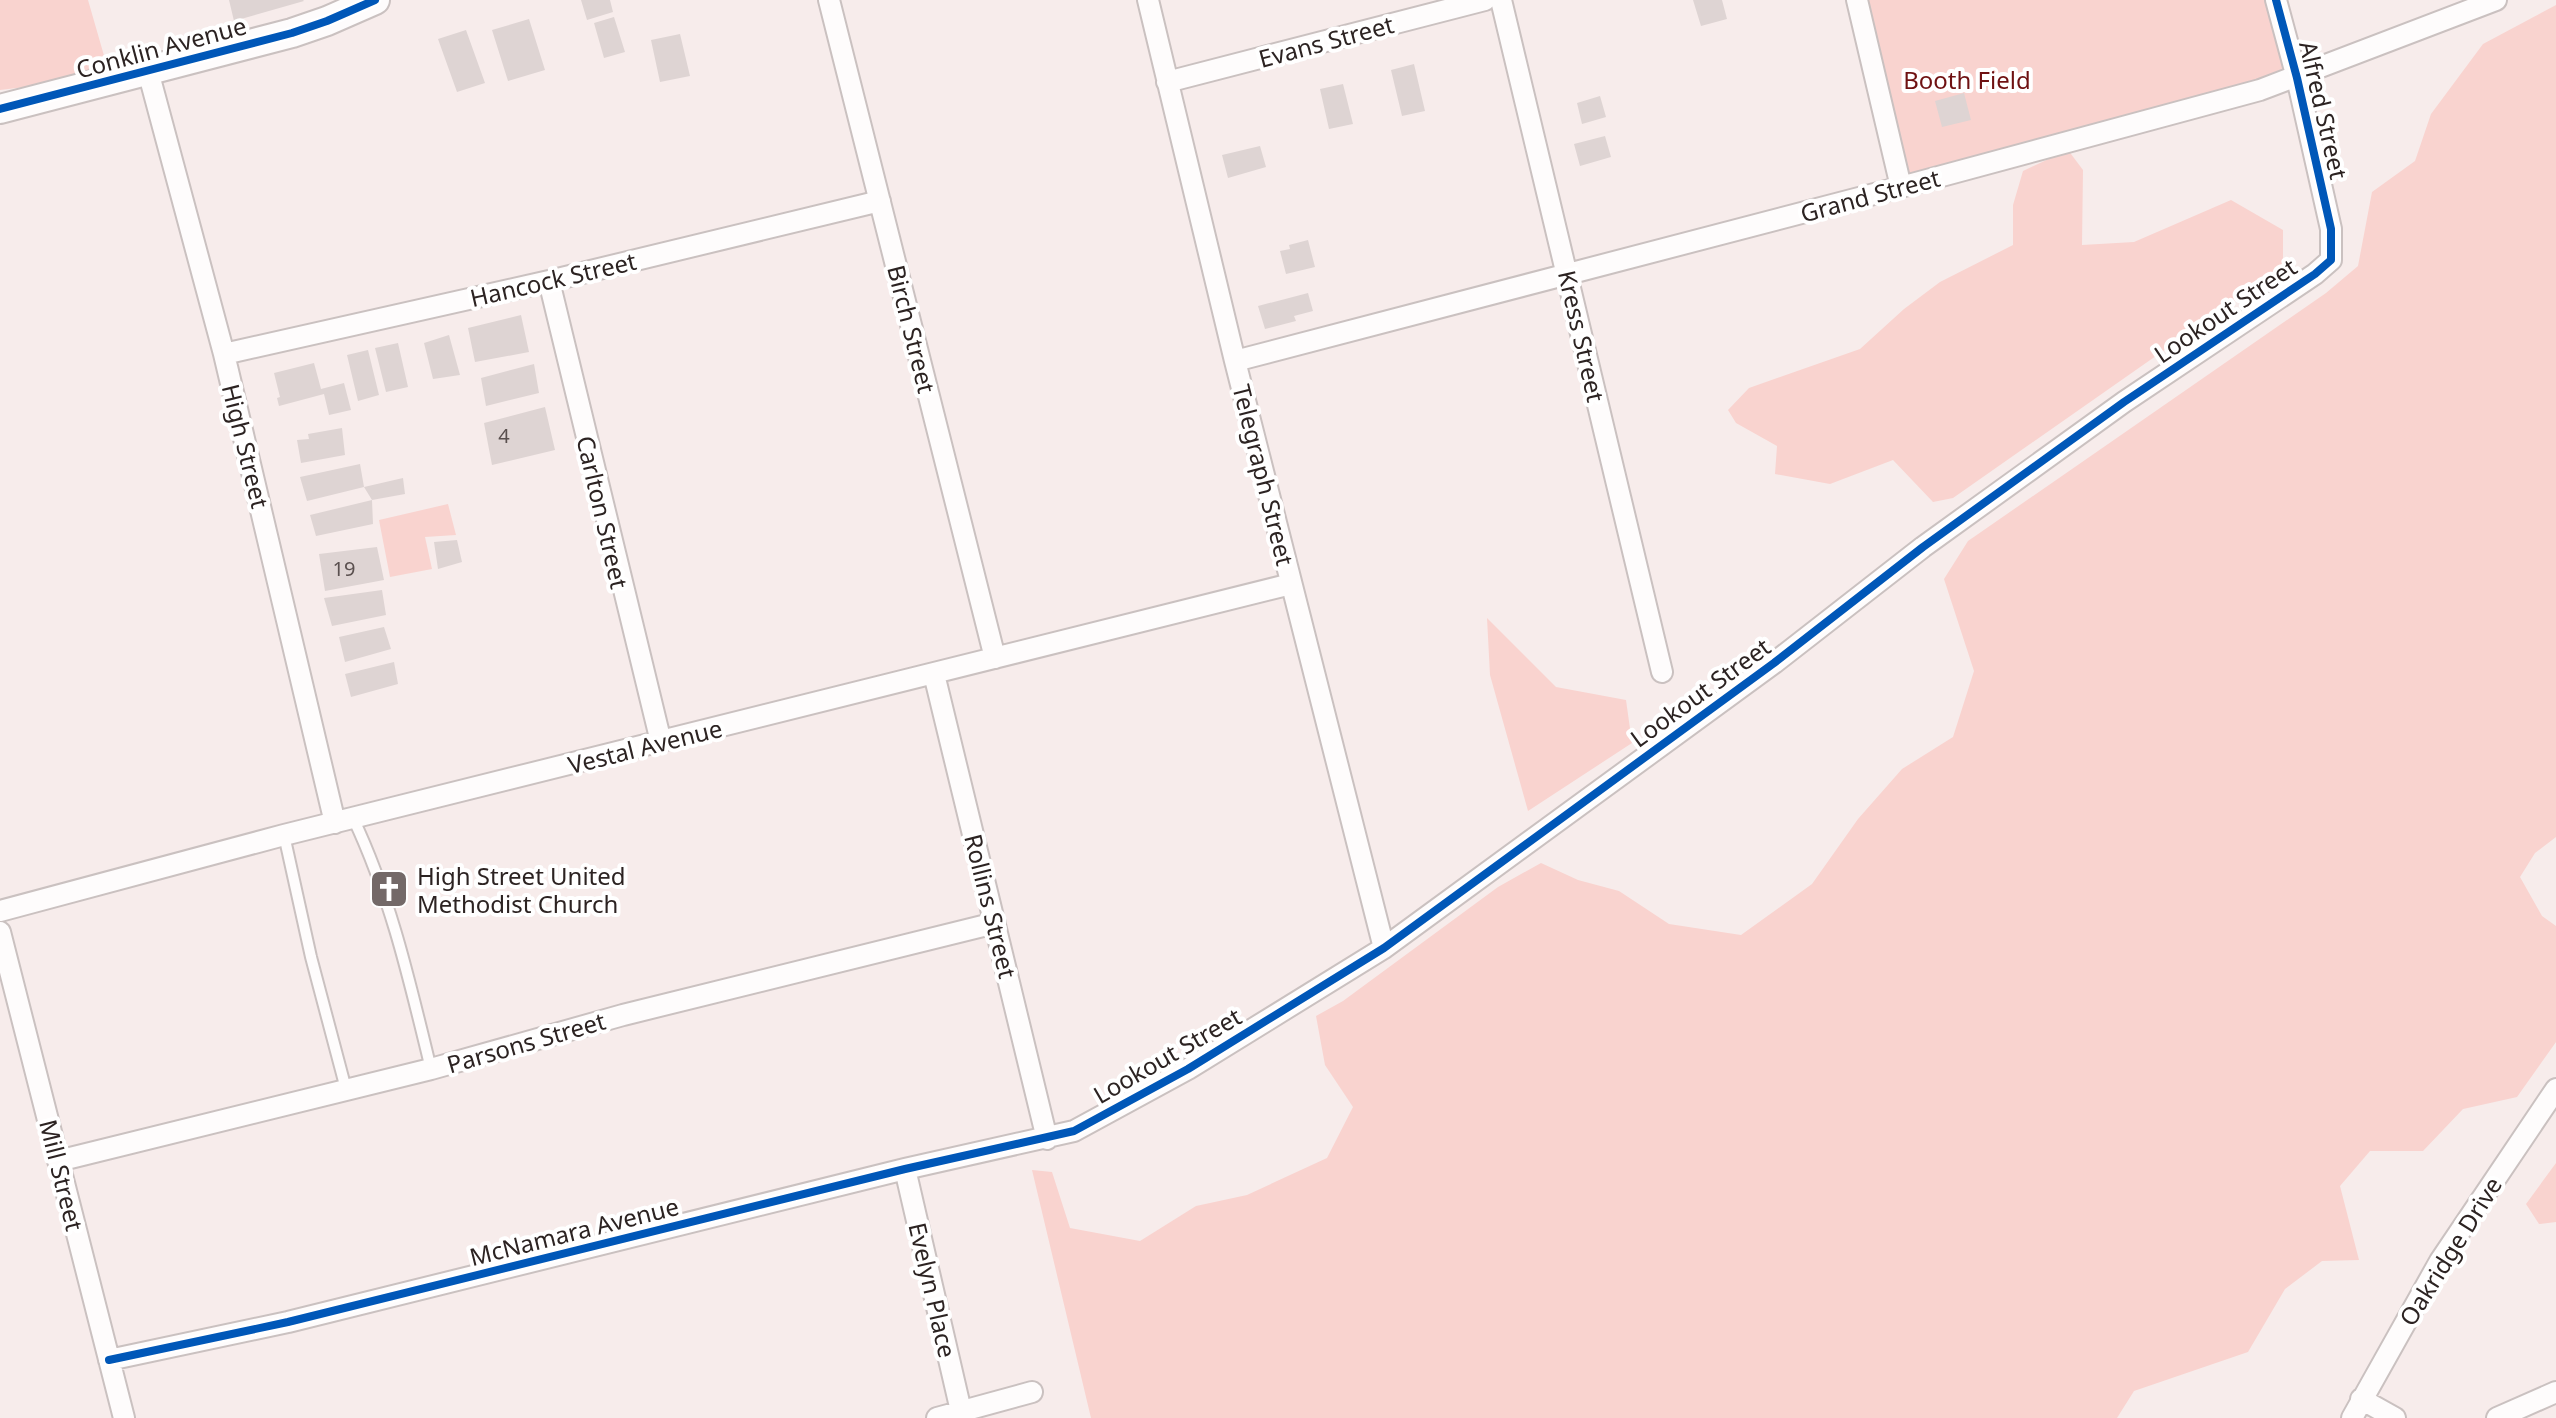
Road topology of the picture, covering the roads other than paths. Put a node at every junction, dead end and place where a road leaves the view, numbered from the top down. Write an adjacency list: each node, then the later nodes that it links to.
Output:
1 (375, 0): 9 (main road, Conklin Avenue)
2 (829, 0): 14 (street, Birch Street)
3 (1148, 0): 11 (street, Telegraph Street)
4 (1485, 0): 11 (street, Evans Street)
5 (1501, 0): 16 (street, Kress Street)
6 (1857, 0): 13 (street)
7 (2276, 0): 10 (street, Alfred Street)
8 (2496, 0): 10 (street, Grand Street)
9 (148, 71): 12 (main road, Conklin Avenue); 18 (street, High Street)
10 (2297, 78): 13 (street, Grand Street); 15 (street, Alfred Street)
11 (1167, 82): 19 (street, Telegraph Street)
12 (0, 109)
13 (1901, 187): 16 (street, Grand Street)
14 (880, 201): 17 (street, Hancock Street); 21 (street, Birch Street)
15 (2331, 229): 30 (street, Lookout Street)
16 (1567, 275): 19 (street, Grand Street); 22 (street, Kress Street)
17 (549, 281): 18 (street, Hancock Street); 24 (street, Carlton Street)
18 (224, 354): 25 (street, High Street)
19 (1235, 361): 20 (street, Telegraph Street)
20 (1291, 584): 21 (street, Vestal Avenue); 30 (street, Telegraph Street)
21 (995, 658): 23 (street, Vestal Avenue)
22 (1662, 672)
23 (934, 674): 24 (street, Vestal Avenue); 28 (street, Rollins Street)
24 (661, 742): 25 (street, Vestal Avenue)
25 (344, 821): 26 (street, Vestal Avenue); 31 (lane)
26 (284, 835): 27 (street, Vestal Avenue); 32 (lane)
27 (0, 911)
28 (995, 923): 31 (street, Parsons Street); 34 (street, Rollins Street)
29 (0, 932): 35 (street, Mill Street)
30 (1384, 948): 34 (street, Lookout Street)
31 (431, 1069): 32 (street, Parsons Street)
32 (346, 1089): 35 (street, Parsons Street)
33 (2556, 1089): 40 (street, Oakridge Drive)
34 (1047, 1139): 36 (street, McNamara Avenue)
35 (58, 1161): 37 (street, Mill Street)
36 (905, 1169): 37 (street, McNamara Avenue); 41 (street, Evelyn Place)
37 (109, 1360): 42 (street, Mill Street)
38 (1032, 1392): 41 (street)
39 (2556, 1392): 46 (street)
40 (2361, 1399): 44 (street, Oakridge Drive); 45 (street)
41 (961, 1411): 43 (street)
42 (124, 1418)
43 (937, 1418)
44 (2352, 1418)
45 (2395, 1418)
46 (2497, 1418)

